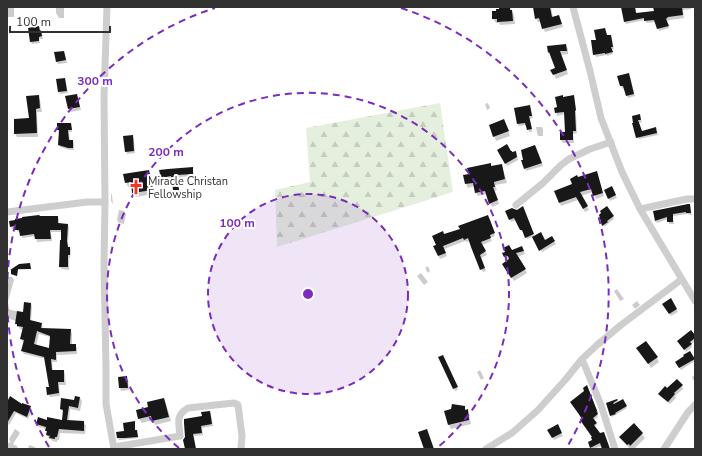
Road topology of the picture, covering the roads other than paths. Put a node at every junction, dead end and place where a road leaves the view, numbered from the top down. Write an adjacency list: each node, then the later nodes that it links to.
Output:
1 (107, 7): 5 (street)
2 (573, 7): 3 (street)
3 (611, 142): 6 (street); 7 (street)
4 (695, 199): 7 (street)
5 (105, 202): 8 (street); 13 (street)
6 (516, 205)
7 (640, 209): 9 (street)
8 (7, 212)
9 (682, 279): 10 (street); 11 (street)
10 (695, 301)
11 (582, 359): 15 (street); 16 (street)
12 (695, 405): 17 (street)
13 (114, 448): 14 (street)
14 (242, 449)
15 (486, 449)
16 (615, 449)
17 (664, 449)

